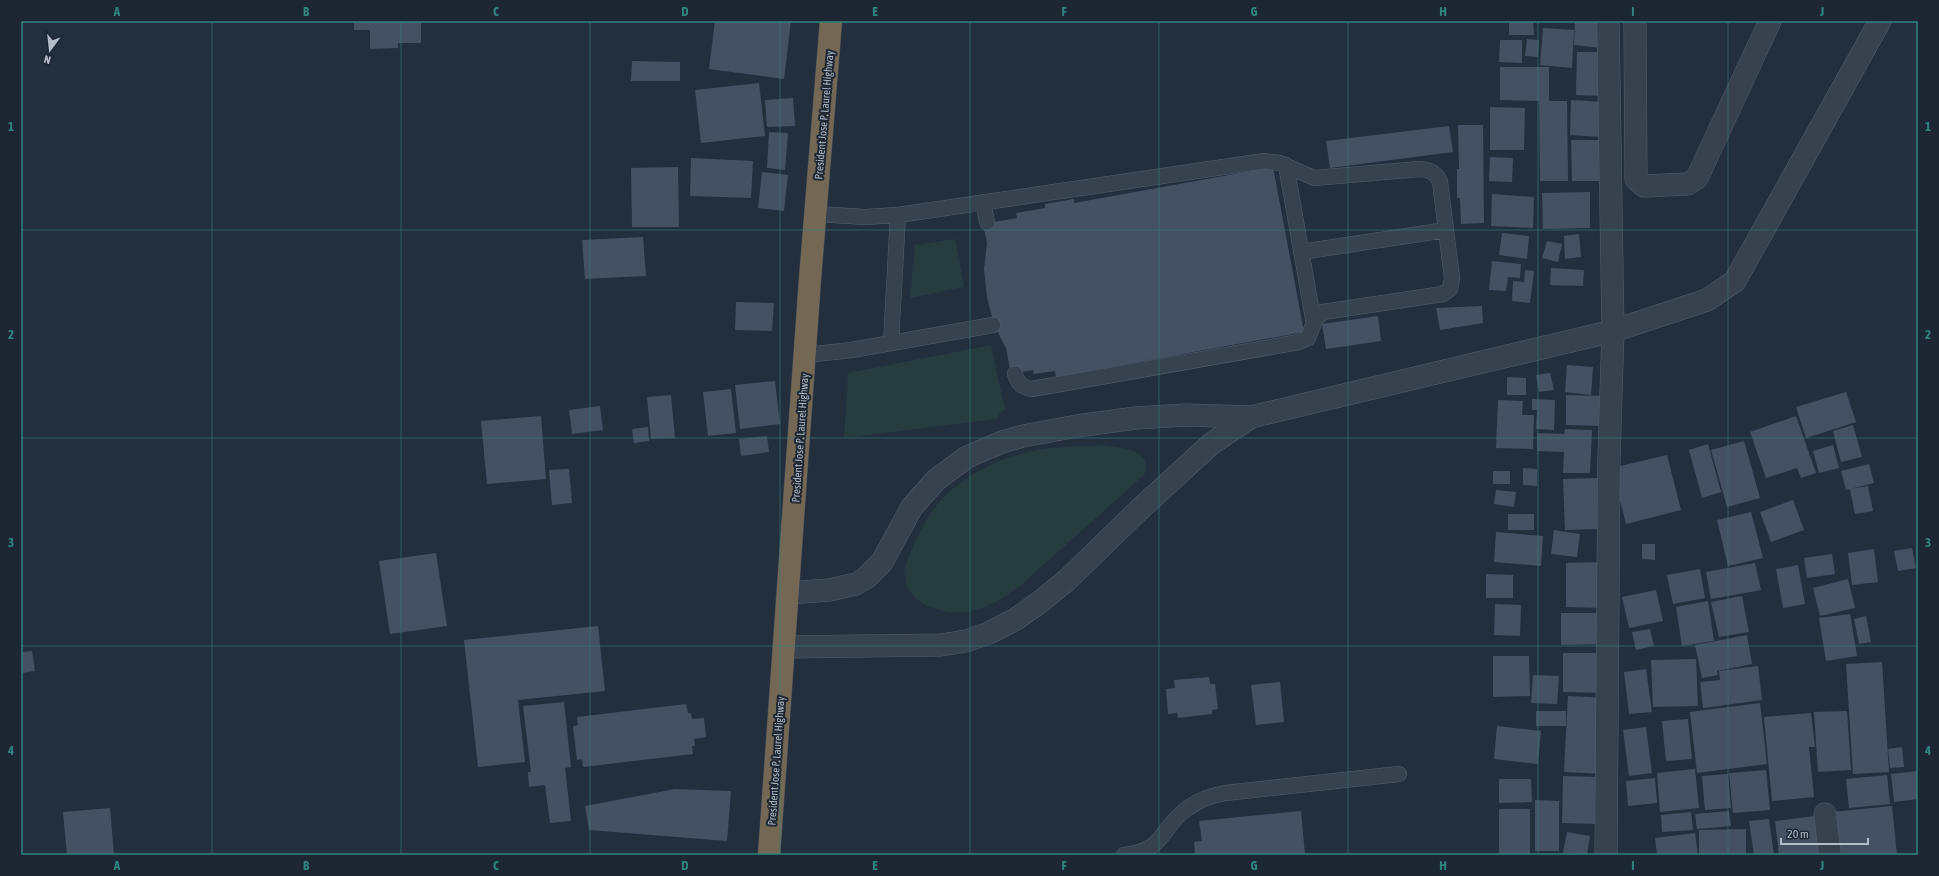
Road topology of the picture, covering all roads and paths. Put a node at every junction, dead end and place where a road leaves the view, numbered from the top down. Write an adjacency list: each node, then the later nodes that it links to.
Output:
1 (831, 21): 8 (highway, President Jose P. Laurel Highway)
2 (1608, 21): 15 (street)
3 (1635, 21): 4 (street)
4 (1770, 21)
5 (1880, 21): 15 (street)
6 (1286, 165): 7 (lane); 11 (lane); 12 (lane)
7 (983, 202): 9 (lane); 10 (lane)
8 (816, 214): 9 (lane); 17 (highway, President Jose P. Laurel Highway)
9 (898, 215): 16 (lane)
10 (987, 222)
11 (1446, 230): 12 (lane); 13 (lane)
12 (1301, 252): 13 (lane)
13 (1314, 324): 18 (lane)
14 (993, 325): 16 (lane)
15 (1613, 332): 19 (street); 26 (street)
16 (891, 343): 17 (lane)
17 (806, 355): 20 (highway, President Jose P. Laurel Highway)
18 (1015, 374)
19 (1251, 417): 20 (street); 21 (street)
20 (788, 593): 21 (highway, President Jose P. Laurel Highway)
21 (784, 647): 24 (highway, President Jose P. Laurel Highway)
22 (1399, 774): 25 (lane)
23 (1825, 814): 27 (street)
24 (769, 855)
25 (1124, 855)
26 (1606, 855)
27 (1830, 855)

